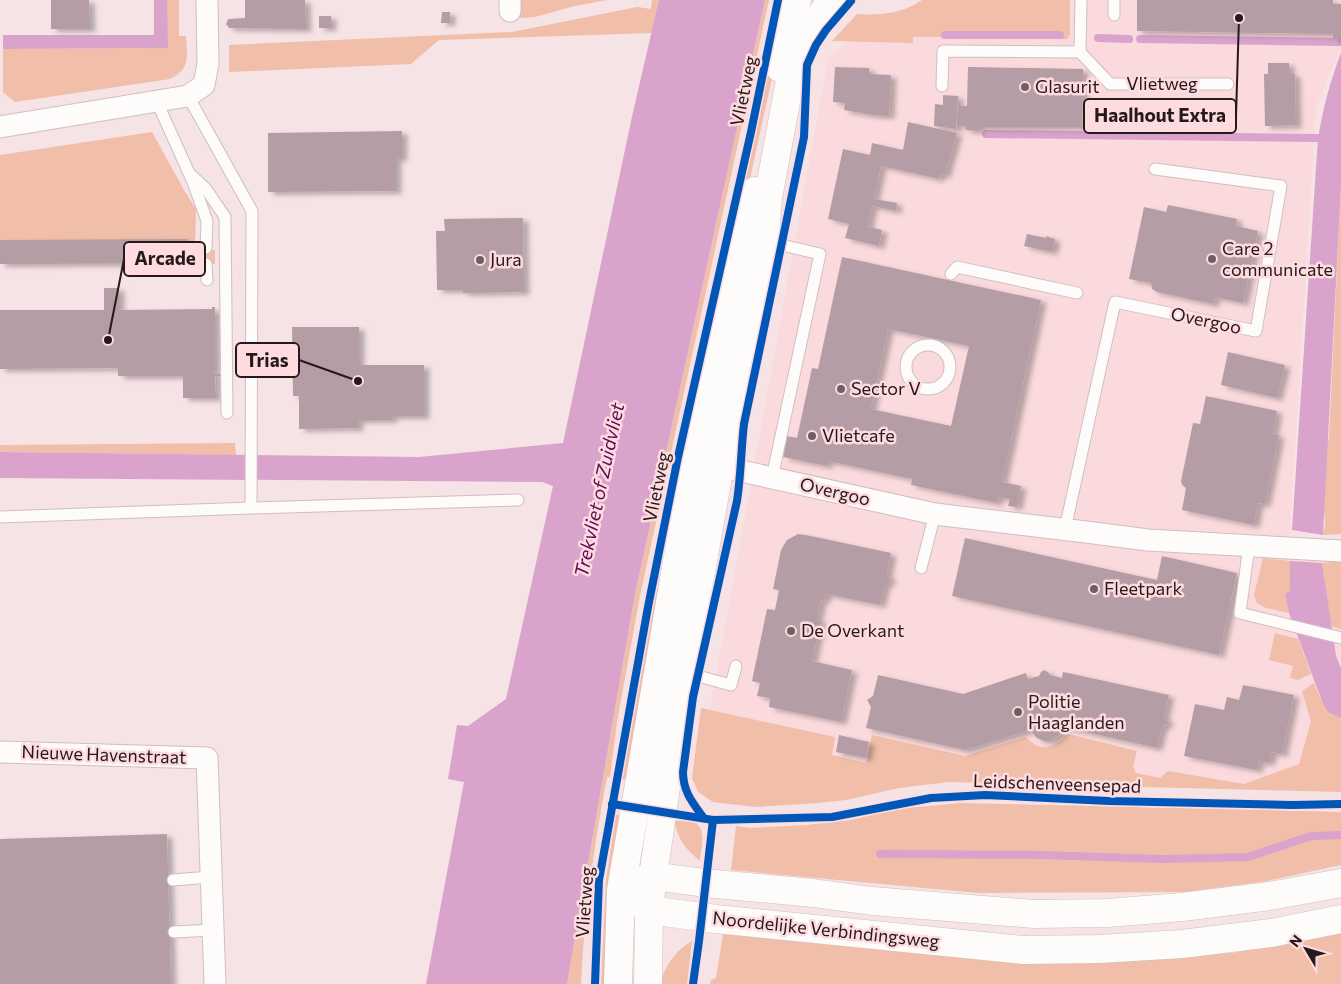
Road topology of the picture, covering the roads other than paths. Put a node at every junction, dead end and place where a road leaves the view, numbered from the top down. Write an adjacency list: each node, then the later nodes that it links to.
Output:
1 (208, 0): 10 (street)
2 (797, 0): 15 (street, Vlietweg)
3 (832, 0): 15 (street, Vlietweg)
4 (1081, 0): 7 (lane)
5 (1114, 0): 6 (lane)
6 (1114, 15)
7 (1080, 52): 8 (lane, Vlietweg); 9 (lane)
8 (1228, 84)
9 (942, 86)
10 (196, 90): 11 (street); 25 (lane)
11 (157, 102): 12 (street); 14 (lane)
12 (0, 127)
13 (1155, 169): 28 (lane, Overgoo)
14 (189, 173): 16 (lane); 21 (lane)
15 (754, 239): 22 (street, Vlietweg); 23 (lane)
16 (206, 248)
17 (206, 264): 19 (lane)
18 (951, 274): 20 (lane)
19 (207, 280)
20 (1077, 293)
21 (227, 413)
22 (708, 464): 23 (street, Overgoo); 34 (street, Vlietweg)
23 (772, 478): 26 (street, Overgoo)
24 (518, 500): 25 (lane)
25 (250, 508): 27 (lane)
26 (934, 514): 28 (street, Overgoo); 31 (lane)
27 (0, 516)
28 (1065, 529): 29 (street, Overgoo)
29 (1249, 546): 30 (street, Overgoo); 32 (lane)
30 (1341, 551)
31 (921, 568)
32 (1341, 638)
33 (736, 666): 34 (lane)
34 (671, 669): 36 (street, Vlietweg); 40 (street, Vlietweg)
35 (0, 752): 37 (street, Nieuwe Havenstraat)
36 (653, 876): 39 (street, Noordelijke Verbindingsweg); 40 (street); 41 (street, Vlietweg)
37 (211, 877): 38 (lane); 43 (street)
38 (174, 880)
39 (1341, 883)
40 (621, 890): 41 (street, Noordelijke Verbindingsweg); 46 (street, Vlietweg)
41 (649, 910): 42 (street, Noordelijke Verbindingsweg); 47 (street, Vlietweg)
42 (1341, 919)
43 (213, 930): 44 (lane); 45 (street)
44 (174, 932)
45 (215, 984)
46 (618, 984)
47 (648, 984)

